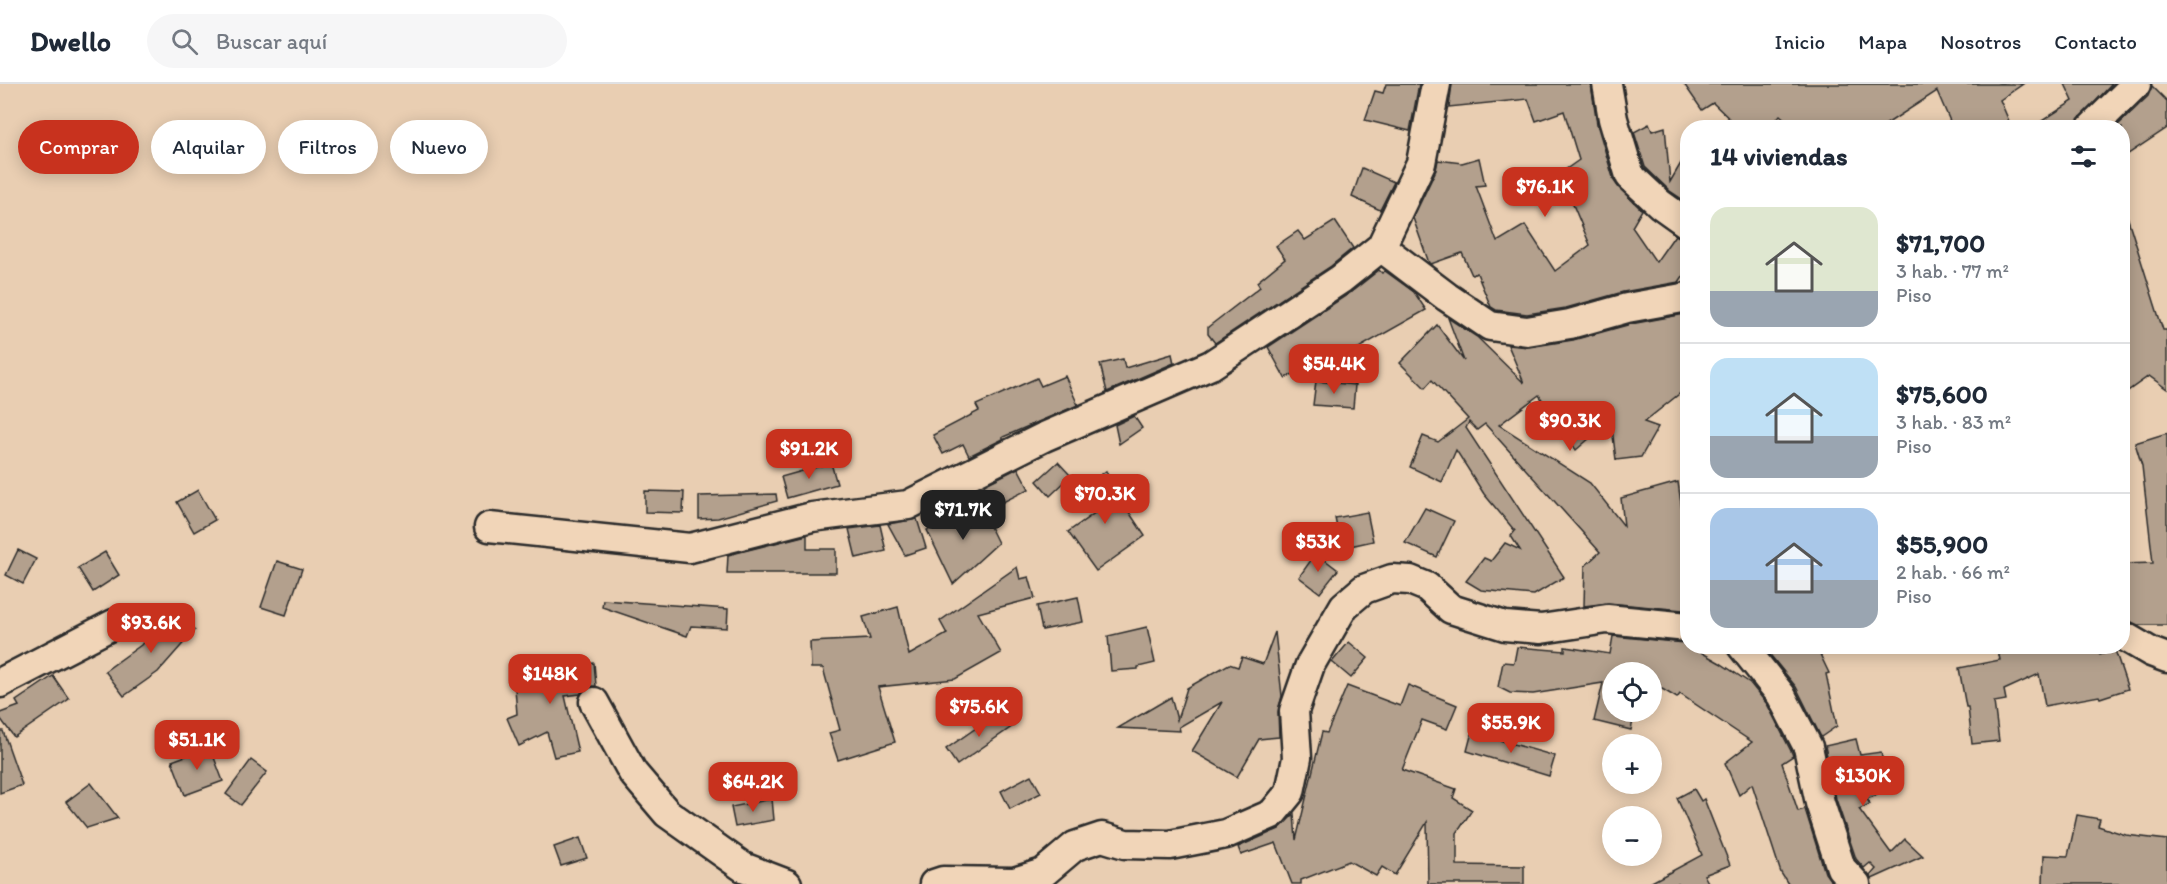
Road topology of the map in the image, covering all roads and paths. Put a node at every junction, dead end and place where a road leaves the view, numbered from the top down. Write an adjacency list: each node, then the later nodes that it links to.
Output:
1 (1436, 84): 6 (street)
2 (1607, 84): 5 (street)
3 (2136, 84): 4 (street)
4 (2099, 120)
5 (1680, 218)
6 (1381, 247): 7 (street); 8 (street)
7 (1680, 298)
8 (489, 527)
9 (114, 624): 14 (street)
10 (1680, 626): 17 (street)
11 (2130, 640): 13 (street)
12 (1749, 654): 18 (street)
13 (2167, 658)
14 (0, 683)
15 (594, 702): 16 (street)
16 (788, 884)
17 (934, 884)
18 (1856, 884)

